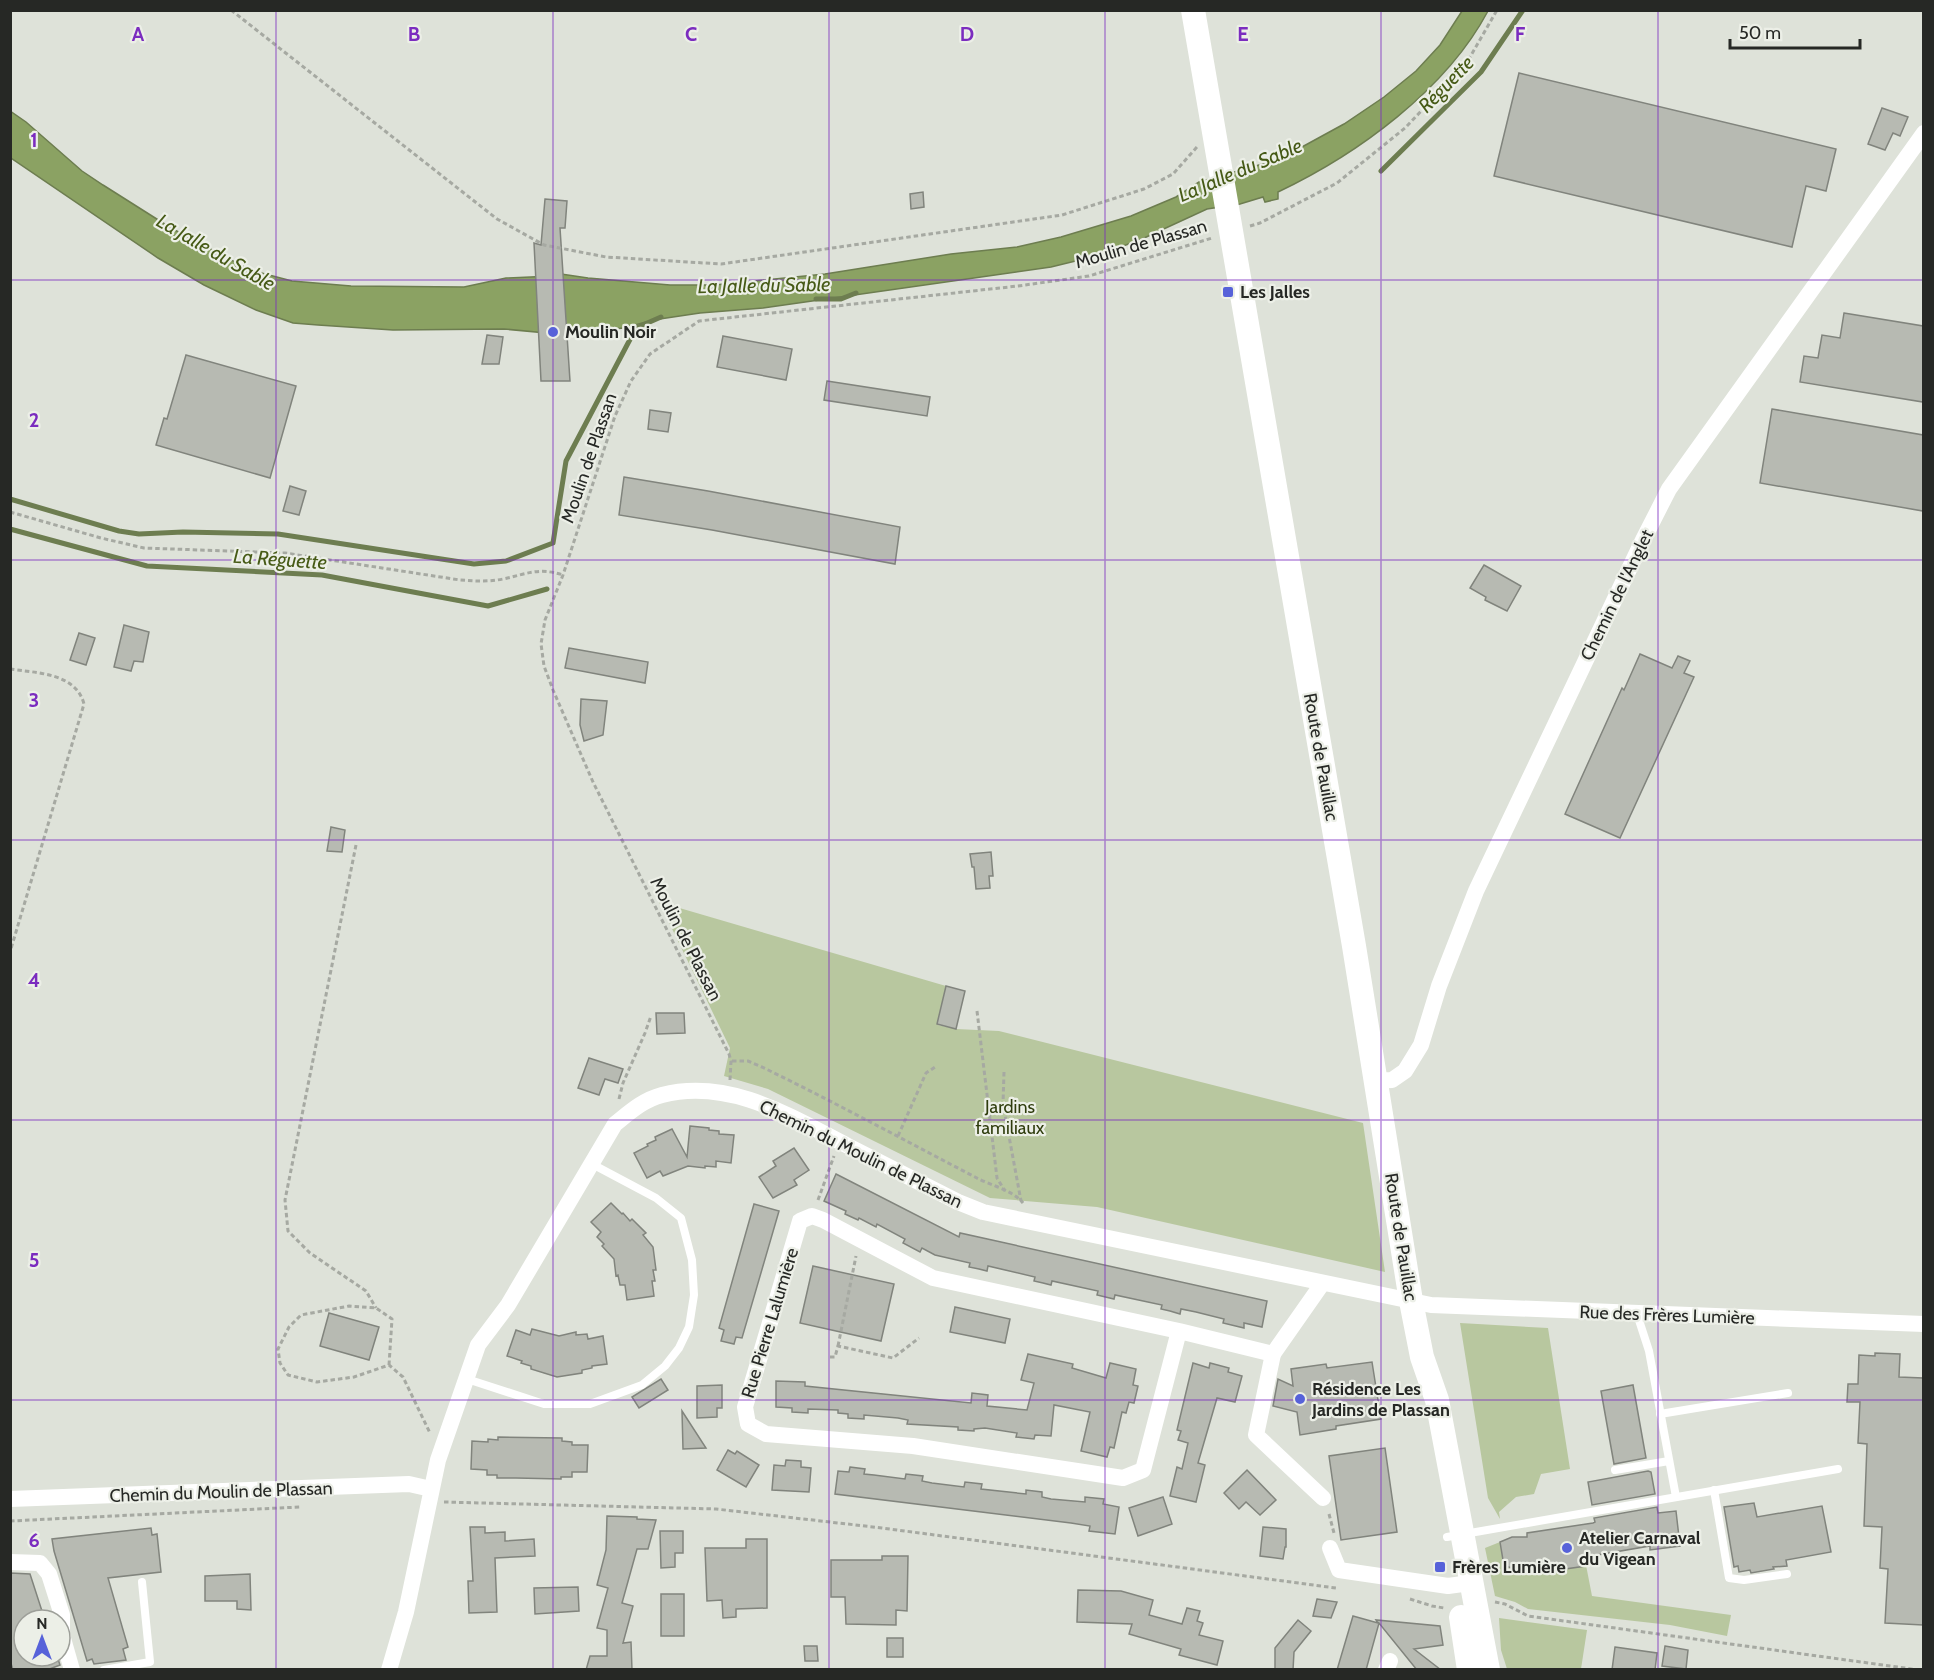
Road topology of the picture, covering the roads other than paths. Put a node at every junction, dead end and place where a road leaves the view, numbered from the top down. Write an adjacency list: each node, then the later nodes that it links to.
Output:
1 (1193, 10): 3 (main road, Route de Pauillac)
2 (1923, 133): 3 (street, Chemin de l'Anglet)
3 (1374, 1081): 6 (main road, Route de Pauillac)
4 (592, 1164): 5 (street, Chemin du Moulin de Plassan); 11 (street, Chemin du Moulin de Plassan); 11 (lane)
5 (1322, 1284): 6 (street, Chemin du Moulin de Plassan); 10 (street)
6 (1411, 1301): 7 (street, Rue des Frères Lumière); 22 (main road, Route de Pauillac)
7 (1636, 1314): 8 (street, Rue des Frères Lumière); 13 (lane)
8 (1923, 1323)
9 (1179, 1331): 9 (street, Rue Pierre Lalumière); 10 (street)
10 (1273, 1354): 20 (street)
11 (466, 1379): 18 (street, Chemin du Moulin de Plassan)
12 (1788, 1393): 13 (lane)
13 (1660, 1414): 14 (lane)
14 (1669, 1461): 16 (lane); 19 (lane)
15 (1838, 1469): 17 (lane)
16 (1615, 1470)
17 (1714, 1490): 19 (lane); 25 (lane)
18 (430, 1496): 21 (street, Chemin du Moulin de Plassan); 30 (street, Chemin du Moulin de Plassan)
19 (1676, 1497): 22 (lane)
20 (1323, 1498)
21 (10, 1499)
22 (1455, 1536): 27 (main road, Route de Pauillac)
23 (1334, 1544): 27 (street)
24 (10, 1562): 28 (street)
25 (1787, 1574)
26 (142, 1582): 29 (lane)
27 (1465, 1594): 31 (main road, Route de Pauillac); 32 (main road, Route de Pauillac)
28 (72, 1670)
29 (104, 1670)
30 (389, 1670)
31 (1470, 1670)
32 (1488, 1670)

